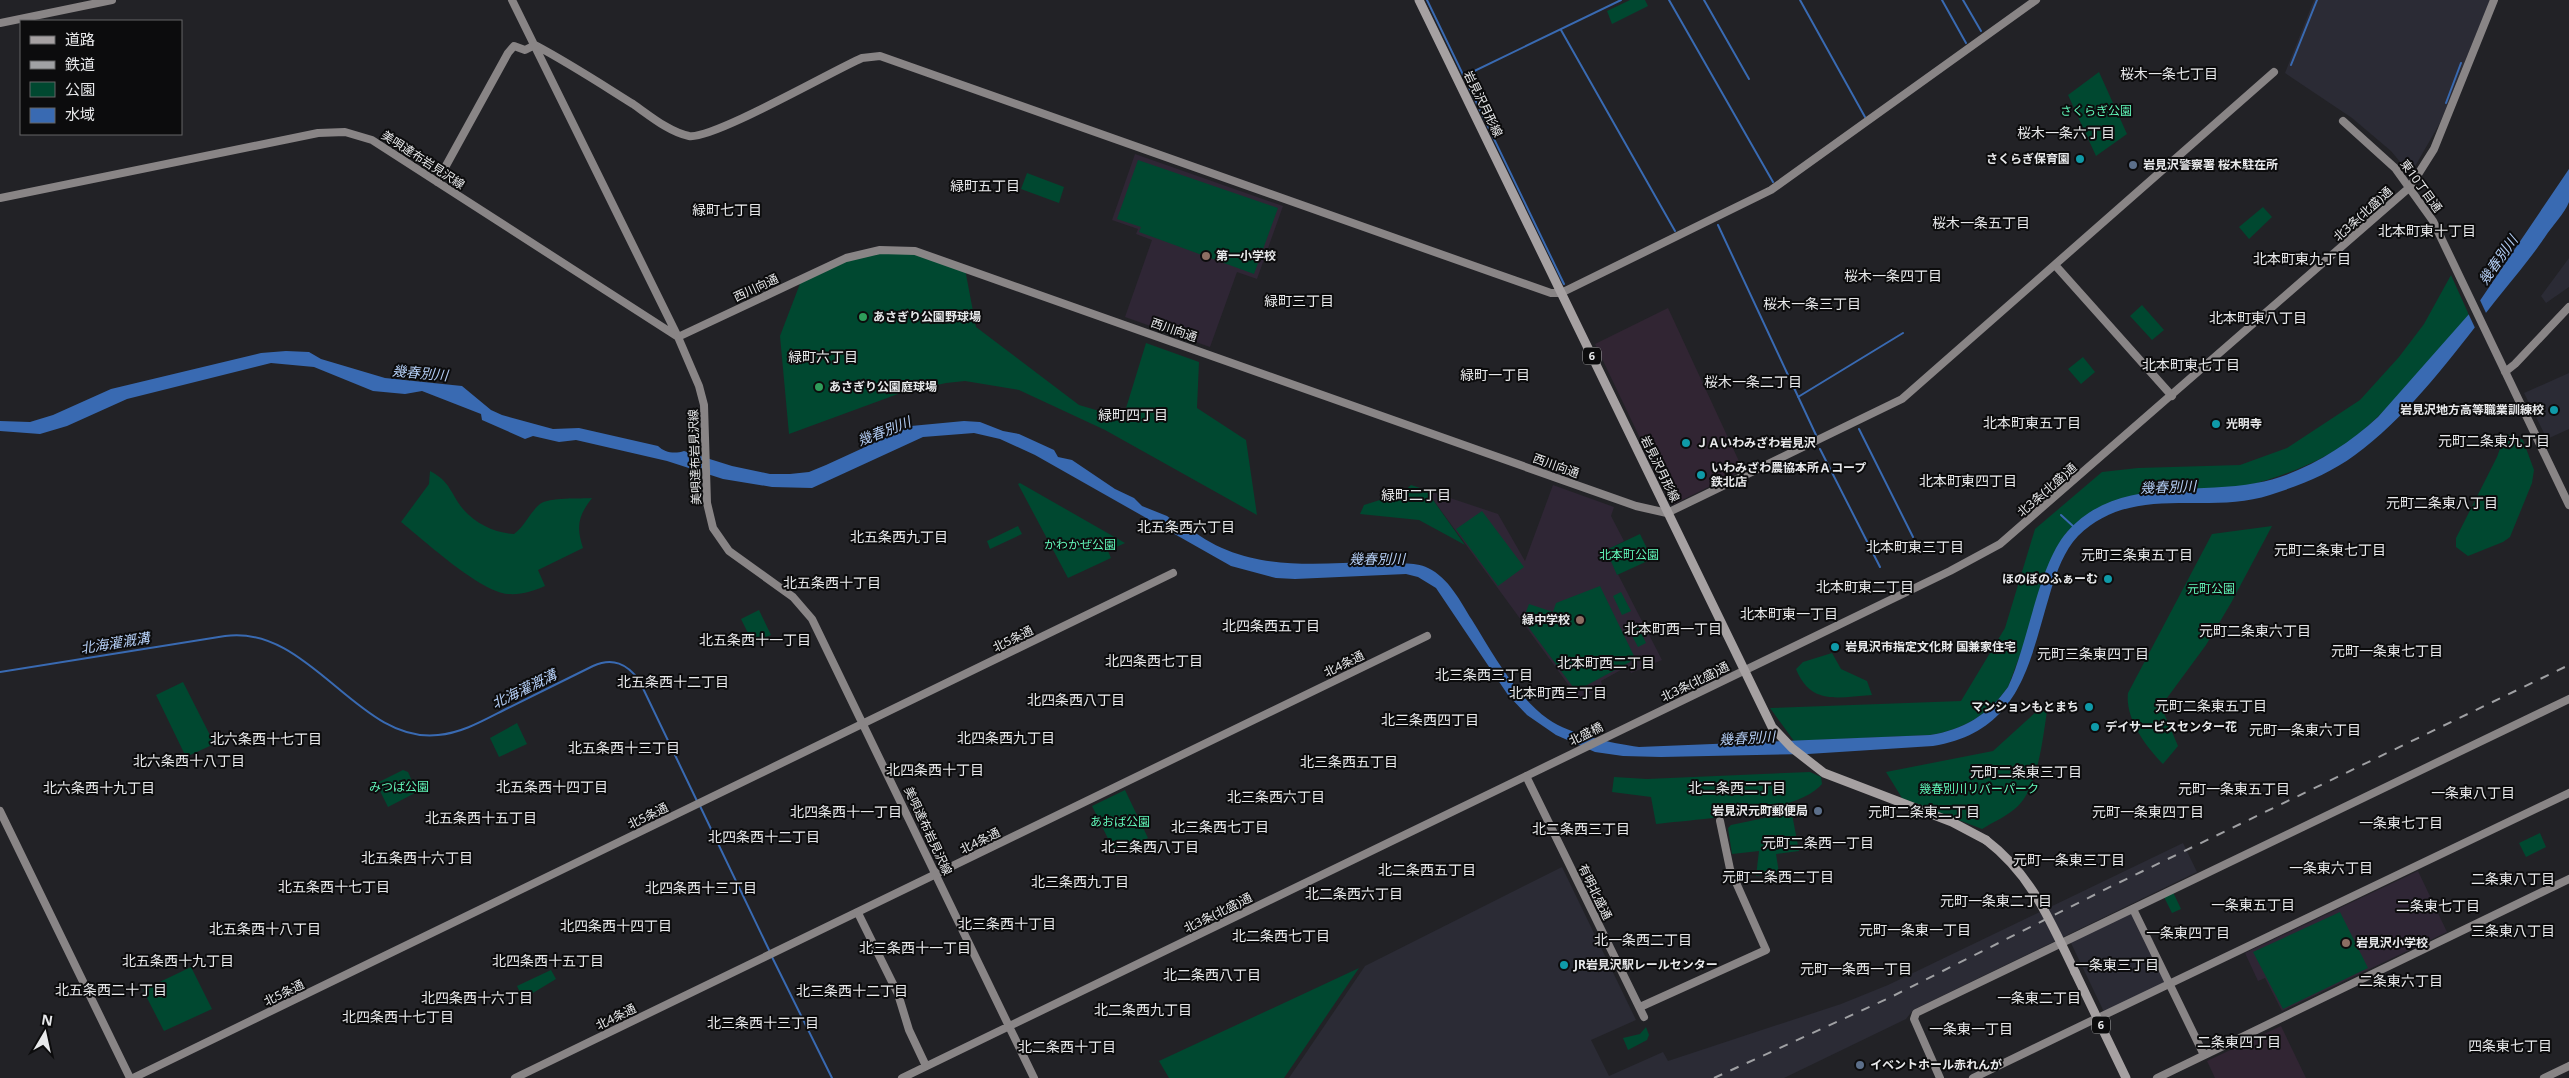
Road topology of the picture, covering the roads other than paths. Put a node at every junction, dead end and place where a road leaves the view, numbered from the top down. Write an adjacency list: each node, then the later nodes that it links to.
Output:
1 (112, 0): 6 (street)
2 (512, 0): 7 (street)
3 (1419, 0): 14 (main road, 岩見沢月形線 / 6)
4 (2036, 0): 14 (street)
5 (2494, 0): 11 (street, 北3条(北盛)通)
6 (0, 23)
7 (535, 45): 10 (street); 14 (street); 16 (street)
8 (2274, 72): 13 (street)
9 (2343, 121): 11 (street, 東10丁目通)
10 (437, 182): 12 (street, 美唄達布岩見沢線); 16 (street, 美唄達布岩見沢線)
11 (2410, 188): 17 (street, 東10丁目通); 18 (street, 北3条(北盛)通)
12 (0, 198)
13 (2055, 265): 18 (street); 20 (street)
14 (1561, 293): 20 (main road, 岩見沢月形線 / 6)
15 (2569, 306): 17 (street)
16 (678, 337): 20 (street, 西川向通); 26 (street, 美唄達布岩見沢線)
17 (2505, 372): 19 (street)
18 (2172, 396): 23 (street, 北3条(北盛)通)
19 (2569, 505)
20 (1667, 513): 23 (main road, 岩見沢月形線 / 6)
21 (1173, 573): 26 (street, 北5条通)
22 (1427, 636): 32 (street, 北4条通)
23 (1744, 671): 25 (street, 北3条(北盛)通); 51 (main road, 岩見沢月形線 / 6, bridge)
24 (2569, 699): 34 (street)
25 (1640, 721): 27 (street, 北盛橋)
26 (864, 724): 32 (street, 美唄達布岩見沢線); 45 (street, 北5条通)
27 (1542, 768): 28 (street, 北3条(北盛)通)
28 (1526, 776): 37 (street, 有明北盛通); 41 (street, 北3条(北盛)通)
29 (2569, 793): 36 (street)
30 (0, 811): 45 (street)
31 (1720, 821): 37 (street)
32 (936, 875): 35 (street, 北4条通); 41 (street, 美唄達布岩見沢線)
33 (2569, 879): 42 (street)
34 (2133, 909): 36 (street); 49 (street)
35 (858, 913): 43 (street); 46 (street, 北4条通)
36 (2170, 983): 38 (street); 42 (street)
37 (1640, 1008): 39 (street, 有明北盛通)
38 (2102, 1016)
39 (1644, 1018)
40 (2093, 1020): 50 (street)
41 (1009, 1027): 43 (street, 北3条(北盛)通); 48 (street, 美唄達布岩見沢線)
42 (2204, 1055): 52 (street)
43 (926, 1066): 47 (street, 北3条(北盛)通)
44 (2569, 1066): 53 (street)
45 (131, 1078)
46 (515, 1078)
47 (902, 1078)
48 (1034, 1078)
49 (1940, 1078)
50 (1974, 1078)
51 (2126, 1078)
52 (2157, 1078)
53 (2544, 1078)

